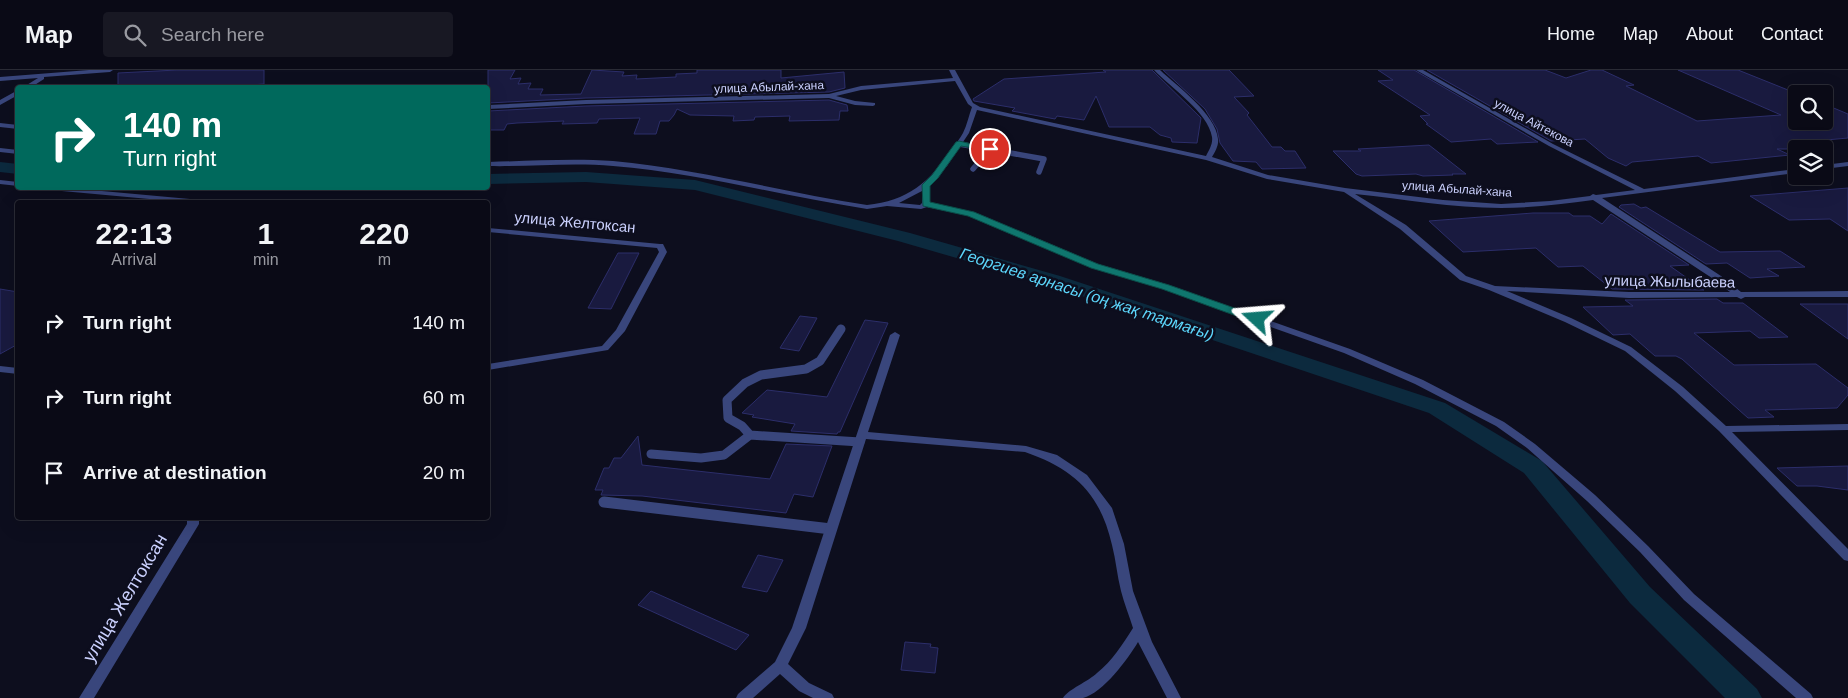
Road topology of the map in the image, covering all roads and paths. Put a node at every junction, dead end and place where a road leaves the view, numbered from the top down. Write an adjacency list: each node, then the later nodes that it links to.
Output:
1 (110, 70): 5 (street)
2 (952, 70): 7 (street)
3 (1157, 70): 21 (street)
4 (1419, 70): 33 (street, улица Айтекова)
5 (48, 76): 6 (street); 8 (street)
6 (0, 79)
7 (958, 79): 10 (street, улица Абылай-хана); 13 (street)
8 (31, 85)
9 (15, 94): 11 (street)
10 (829, 96): 12 (street); 14 (street, улица Абылай-хана)
11 (0, 103)
12 (873, 104)
13 (975, 106): 17 (street); 21 (street, улица Абылай-хана)
14 (490, 107)
15 (0, 125): 16 (street)
16 (15, 127)
17 (959, 144): 18 (lane); 30 (street)
18 (990, 149): 25 (lane); 26 (lane)
19 (0, 150): 20 (street)
20 (15, 152)
21 (1208, 158): 32 (street, улица Абылай-хана)
22 (490, 164): 37 (street)
23 (1848, 164): 24 (street)
24 (1833, 166)
25 (973, 169)
26 (1039, 172)
27 (1788, 172): 33 (street, улица Абылай-хана)
28 (0, 182): 29 (street)
29 (15, 184)
30 (926, 185): 36 (street); 37 (street)
31 (72, 190): 35 (street)
32 (1345, 190): 34 (street, улица Абылай-хана); 39 (street)
33 (1642, 190): 34 (street, улица Абылай-хана)
34 (1592, 196): 41 (street, улица Жылыбаева)
35 (180, 200)
36 (926, 204): 37 (street); 63 (street)
37 (890, 205)
38 (490, 230): 44 (street, улица Желтоксан)
39 (1492, 288): 41 (street, улица Жылыбаева); 48 (street)
40 (1848, 294): 41 (street, улица Жылыбаева)
41 (1742, 296)
42 (841, 329): 49 (lane)
43 (895, 335): 50 (street)
44 (490, 367)
45 (0, 369): 46 (street)
46 (15, 371)
47 (1848, 427): 48 (street)
48 (1723, 429): 55 (street)
49 (750, 435): 50 (lane); 51 (lane)
50 (861, 439): 54 (street); 56 (street)
51 (651, 454)
52 (604, 502): 54 (lane)
53 (196, 520): 58 (street, улица Желтоксан)
54 (831, 529): 57 (street)
55 (1848, 557)
56 (1140, 628): 61 (street); 62 (street)
57 (780, 666): 59 (street); 60 (street)
58 (86, 698)
59 (743, 698)
60 (827, 698)
61 (1070, 698)
62 (1174, 698)
63 (1806, 698)

